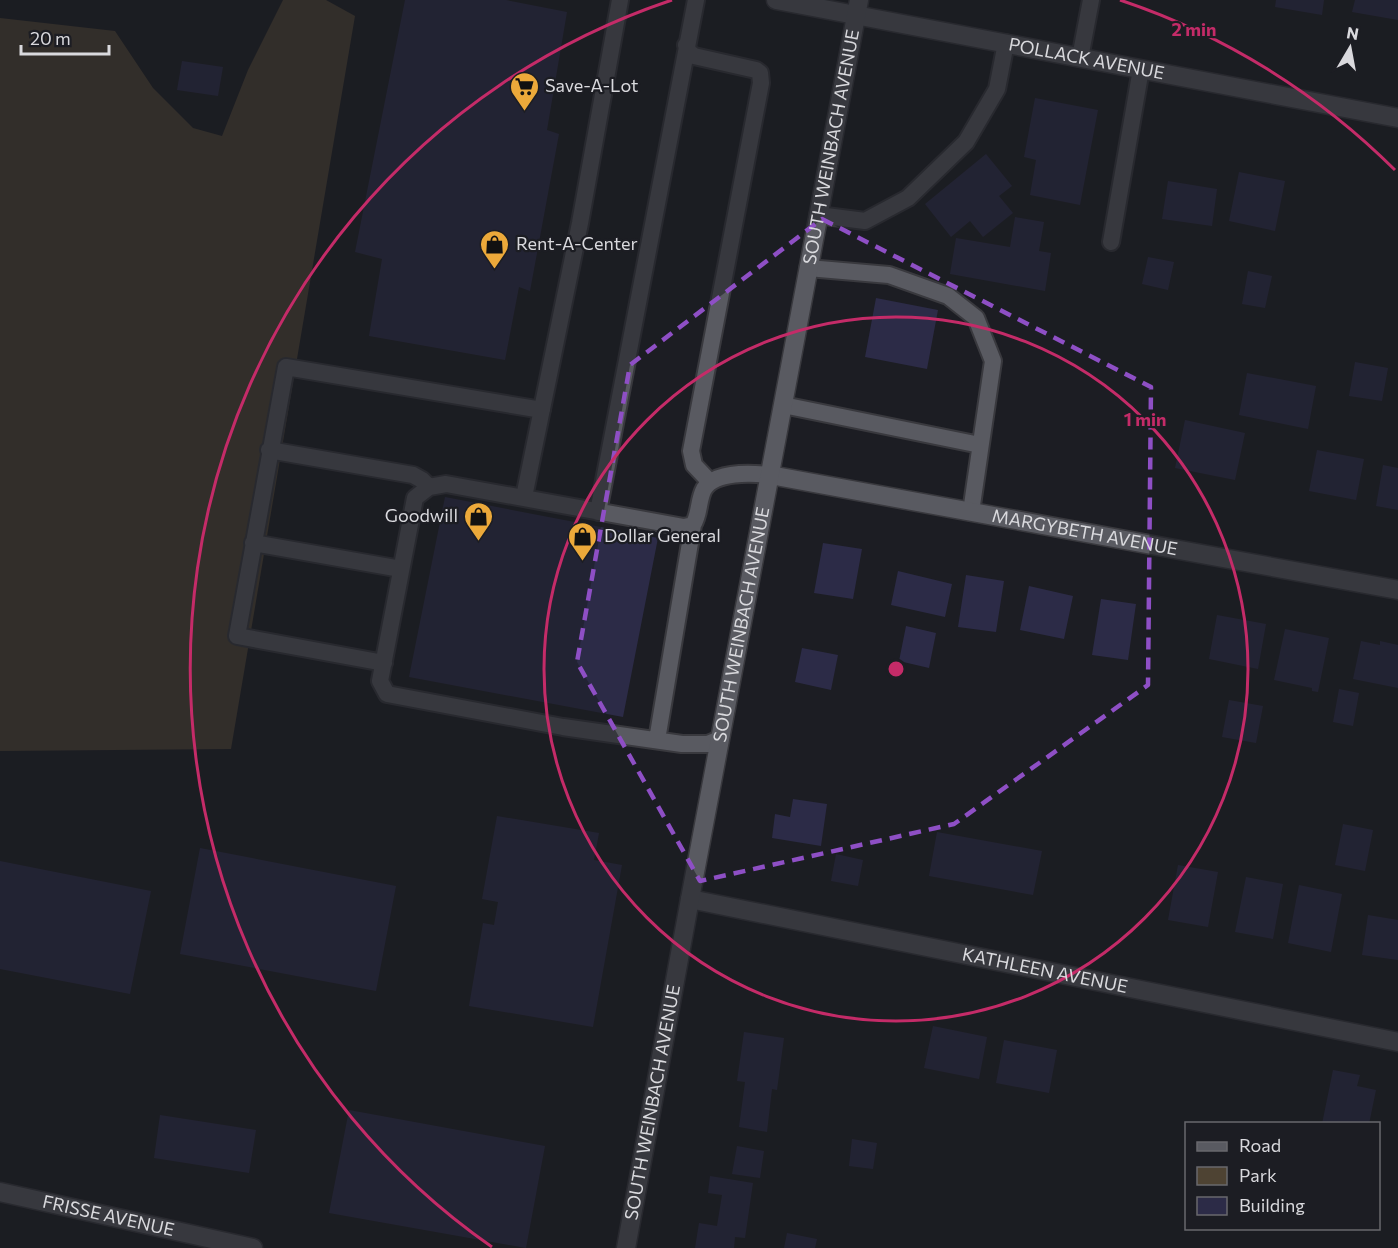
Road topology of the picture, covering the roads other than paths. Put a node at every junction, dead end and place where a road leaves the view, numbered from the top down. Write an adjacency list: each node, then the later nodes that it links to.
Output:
1 (696, 0): 7 (lane)
2 (776, 0): 5 (street, POLLACK AVENUE)
3 (1091, 0): 8 (lane)
4 (619, 4): 15 (lane)
5 (858, 7): 6 (street, POLLACK AVENUE); 11 (street, SOUTH WEINBACH AVENUE)
6 (1006, 43): 8 (street, POLLACK AVENUE); 11 (lane)
7 (686, 45): 19 (lane); 22 (lane)
8 (1080, 58): 9 (street, POLLACK AVENUE)
9 (1141, 69): 10 (street, POLLACK AVENUE); 12 (lane)
10 (1398, 118)
11 (818, 214): 13 (street, SOUTH WEINBACH AVENUE)
12 (1111, 242)
13 (808, 268): 14 (street, SOUTH WEINBACH AVENUE); 16 (lane)
14 (783, 405): 16 (lane); 18 (street, SOUTH WEINBACH AVENUE)
15 (542, 410): 17 (lane); 21 (lane)
16 (980, 445): 23 (lane)
17 (269, 450): 20 (lane); 25 (lane)
18 (770, 475): 19 (lane); 23 (street, MARGYBETH AVENUE); 29 (street, SOUTH WEINBACH AVENUE)
19 (710, 482): 24 (lane)
20 (429, 487): 21 (lane); 26 (lane)
21 (524, 497): 22 (lane)
22 (598, 512): 24 (lane)
23 (970, 512): 27 (street, MARGYBETH AVENUE)
24 (693, 525): 30 (lane)
25 (253, 543): 26 (lane); 28 (lane)
26 (401, 569): 28 (lane)
27 (1398, 590)
28 (384, 663): 30 (lane)
29 (720, 739): 30 (lane); 31 (street, SOUTH WEINBACH AVENUE)
30 (657, 740)
31 (690, 899): 32 (street, KATHLEEN AVENUE); 35 (street, SOUTH WEINBACH AVENUE)
32 (1398, 1042)
33 (0, 1192): 34 (street, FRISSE AVENUE)
34 (253, 1248)
35 (626, 1248)

